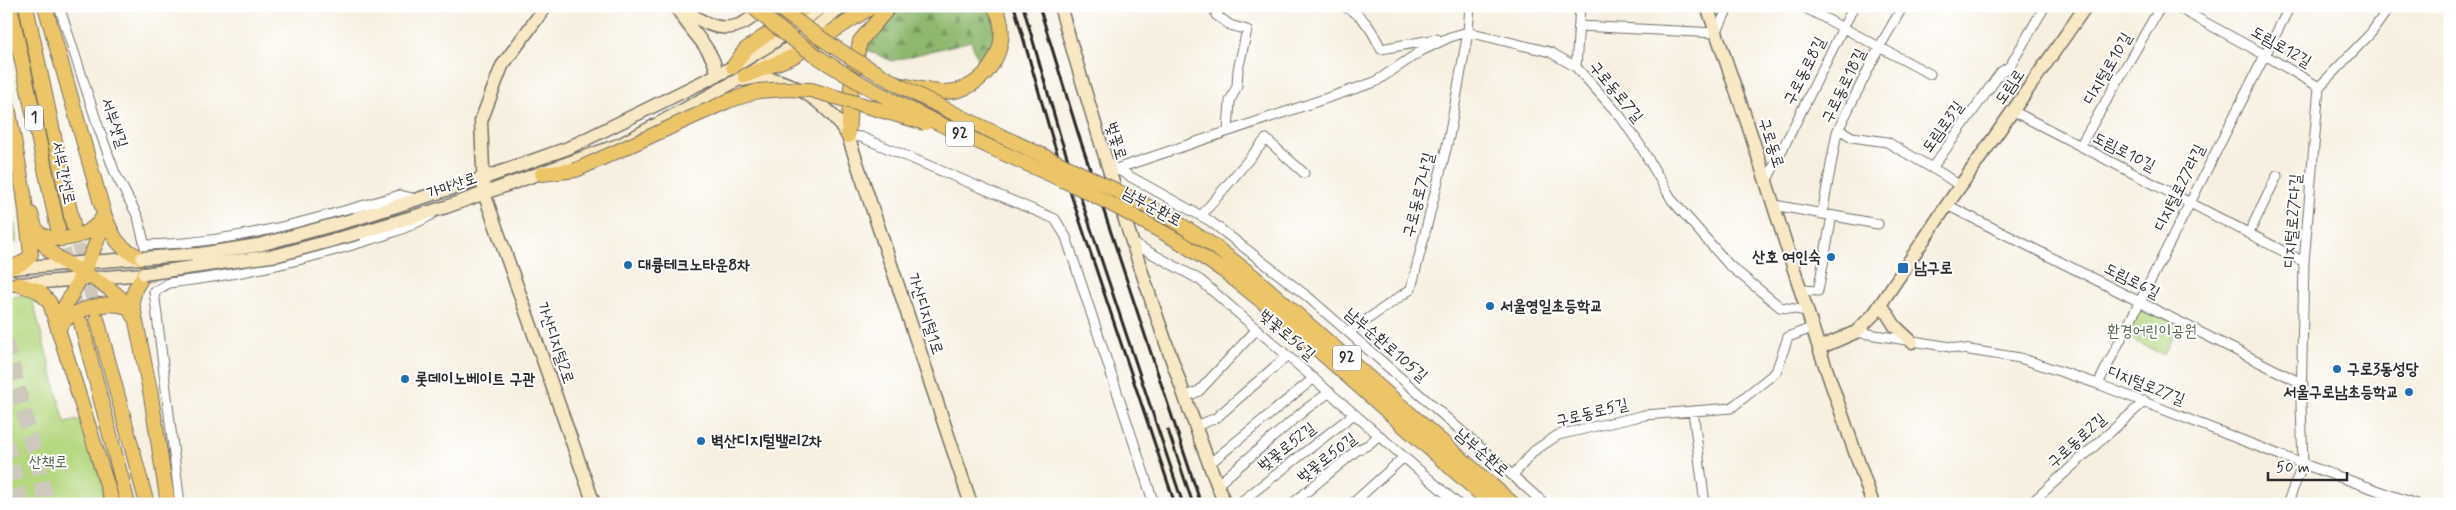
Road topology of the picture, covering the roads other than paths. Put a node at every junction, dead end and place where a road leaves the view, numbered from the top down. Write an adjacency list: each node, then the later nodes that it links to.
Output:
1 (10, 6): 75 (main road, 서부간선로 / 1)
2 (26, 6): 73 (main road, 서부간선로 / 1)
3 (45, 6): 69 (main road)
4 (59, 6): 79 (street, 서부샛길)
5 (546, 6): 59 (main road, 가마산로)
6 (676, 6): 43 (main road)
7 (682, 6): 9 (main road)
8 (752, 6): 50 (main road, 남부순환로 / 92, bridge)
9 (763, 6)
10 (777, 6): 45 (main road, 남부순환로 / 92, bridge)
11 (807, 6): 41 (main road)
12 (823, 6): 41 (main road, 가마산로)
13 (843, 6): 44 (main road, 가마산로)
14 (874, 6): 44 (main road)
15 (890, 6): 52 (main road)
16 (994, 6): 45 (main road)
17 (1060, 6): 54 (main road, 벚꽃로)
18 (1222, 6): 51 (street)
19 (1343, 6): 37 (street)
20 (1470, 6): 35 (street, 구로동로7나길)
21 (1580, 6): 33 (street)
22 (1708, 6): 36 (main road, 구로동로)
23 (1729, 6): 36 (street)
24 (1802, 6): 34 (street)
25 (1854, 6): 34 (street, 구로동로8길)
26 (1903, 6): 38 (street, 구로동로18길)
27 (2044, 6): 55 (street, 도림로3길)
28 (2086, 6): 48 (main road, 도림로)
29 (2162, 6): 53 (street, 디지털로10길)
30 (2175, 6): 39 (street, 도림로12길)
31 (2290, 6): 39 (street, 디지털로27라길)
32 (2390, 6): 46 (street)
33 (1579, 26): 36 (street); 40 (street)
34 (1844, 28): 38 (street, 구로동로8길); 60 (street, 구로동로8길)
35 (1468, 32): 37 (street, 구로동로7길); 40 (street, 구로동로7길); 97 (street, 구로동로7나길)
36 (1716, 33): 60 (main road, 구로동로)
37 (1450, 37): 51 (street, 구로동로7길)
38 (1880, 46): 42 (street, 구로동로8길); 49 (street, 구로동로18길)
39 (2265, 55): 46 (street, 도림로12길); 65 (street, 디지털로27라길)
40 (1576, 66): 90 (street, 구로동로7길)
41 (733, 67): 43 (main road, 가마산로)
42 (1930, 74)
43 (718, 75): 59 (main road, 가마산로)
44 (740, 79): 52 (main road, 가산디지털1로); 57 (main road, 가마산로)
45 (898, 84): 132 (main road, 남부순환로 / 92, bridge)
46 (2319, 87): 81 (street, 디지털로27다길)
47 (6, 96): 63 (main road)
48 (2012, 111): 53 (street, 도림로10길); 61 (main road, 도림로)
49 (1839, 129): 55 (street, 도림로3길); 70 (street, 구로동로18길)
50 (951, 130): 57 (main road, bridge); 131 (main road, 남부순환로 / 92, bridge)
51 (1228, 131): 54 (street, 구로동로7길)
52 (848, 136): 124 (main road, 가산디지털1로); 125 (street)
53 (2080, 146): 65 (street, 도림로10길)
54 (1111, 166): 71 (street, 남부순환로105길); 78 (main road, 벚꽃로)
55 (1932, 168): 61 (street)
56 (1304, 173): 71 (street)
57 (542, 174): 62 (main road, 가마산로)
58 (2277, 176): 77 (street)
59 (484, 178): 62 (main road, 가산디지털2로); 64 (main road, 가마산로)
60 (1766, 182): 66 (main road, 구로동로)
61 (1960, 186): 67 (main road, 도림로)
62 (484, 192): 68 (main road, 가마산로); 123 (main road, 가산디지털2로)
63 (24, 194): 76 (main road); 80 (main road)
64 (417, 199): 79 (street); 79 (main road, 가마산로, bridge)
65 (2190, 203): 77 (street, 도림로10길); 87 (street, 디지털로27라길)
66 (1774, 205): 70 (street); 86 (main road, 구로동로)
67 (1947, 205): 87 (street, 도림로6길); 88 (main road, 도림로)
68 (446, 207): 84 (main road, 가마산로, bridge); 122 (street)
69 (104, 214): 76 (main road); 79 (main road); 83 (main road)
70 (1822, 214): 72 (street)
71 (1201, 216): 97 (street, 남부순환로105길)
72 (1832, 216): 74 (street); 86 (street)
73 (73, 224)
74 (1878, 224)
75 (58, 229)
76 (39, 232): 83 (main road)
77 (2249, 234): 81 (street, 도림로10길)
78 (1131, 242): 96 (street, 벚꽃로56길); 106 (main road, 벚꽃로)
79 (144, 250): 83 (main road, 가마산로)
80 (30, 260): 82 (main road); 83 (main road, 가마산로)
81 (2304, 262): 104 (street, 디지털로27다길)
82 (7, 268)
83 (82, 272): 84 (main road, 가마산로); 85 (main road, 가마산로); 89 (main road); 93 (main road)
84 (144, 274): 94 (main road)
85 (22, 285): 93 (main road)
86 (1801, 290): 90 (main road, 구로동로)
87 (2140, 302): 103 (street, 디지털로27라길); 104 (street, 도림로6길)
88 (1881, 304): 98 (main road, 도림로); 99 (main road)
89 (128, 308): 93 (main road); 94 (main road)
90 (1808, 311): 95 (main road, 구로동로)
91 (97, 319): 120 (main road)
92 (81, 323): 119 (main road)
93 (58, 324): 118 (main road)
94 (137, 325): 121 (main road)
95 (1814, 327): 100 (main road, 구로동로); 108 (street, 구로동로5길)
96 (1258, 329): 101 (street, 벚꽃로56길); 106 (street)
97 (1349, 332): 115 (street, 남부순환로105길)
98 (1856, 332): 99 (street, 디지털로27길); 100 (main road, 도림로)
99 (1912, 342): 103 (street, 디지털로27길)
100 (1820, 348): 135 (main road, 구로동로)
101 (1287, 356): 102 (street, 벚꽃로56길); 110 (street)
102 (1314, 378): 105 (street, 벚꽃로56길); 113 (street)
103 (2098, 384): 107 (street, 디지털로27길)
104 (2303, 384): 114 (street, 디지털로27다길)
105 (1330, 392): 109 (street, 벚꽃로56길); 116 (street)
106 (1185, 397): 110 (main road, 벚꽃로)
107 (2145, 401): 114 (street, 디지털로27길); 136 (street, 구로동로2길)
108 (1693, 411): 115 (street, 구로동로5길); 134 (street)
109 (1354, 414): 111 (street, 벚꽃로56길); 127 (street, 벚꽃로52길)
110 (1196, 426): 113 (main road, 벚꽃로)
111 (1379, 435): 112 (street, 벚꽃로56길); 128 (street, 벚꽃로50길)
112 (1404, 458): 117 (street, 벚꽃로56길); 129 (street)
113 (1209, 464): 116 (main road, 벚꽃로)
114 (2303, 464): 137 (street); 138 (street, 디지털로27길)
115 (1513, 475): 133 (street, 남부순환로105길)
116 (1217, 485): 126 (main road, 벚꽃로)
117 (1453, 502): 130 (street)
118 (113, 504)
119 (128, 504)
120 (147, 504)
121 (168, 504)
122 (180, 504)
123 (594, 504)
124 (971, 504)
125 (1154, 504)
126 (1225, 504)
127 (1238, 504)
128 (1292, 504)
129 (1352, 504)
130 (1442, 504)
131 (1492, 504)
132 (1513, 504)
133 (1545, 504)
134 (1705, 504)
135 (1873, 504)
136 (2030, 504)
137 (2287, 504)
138 (2416, 504)

